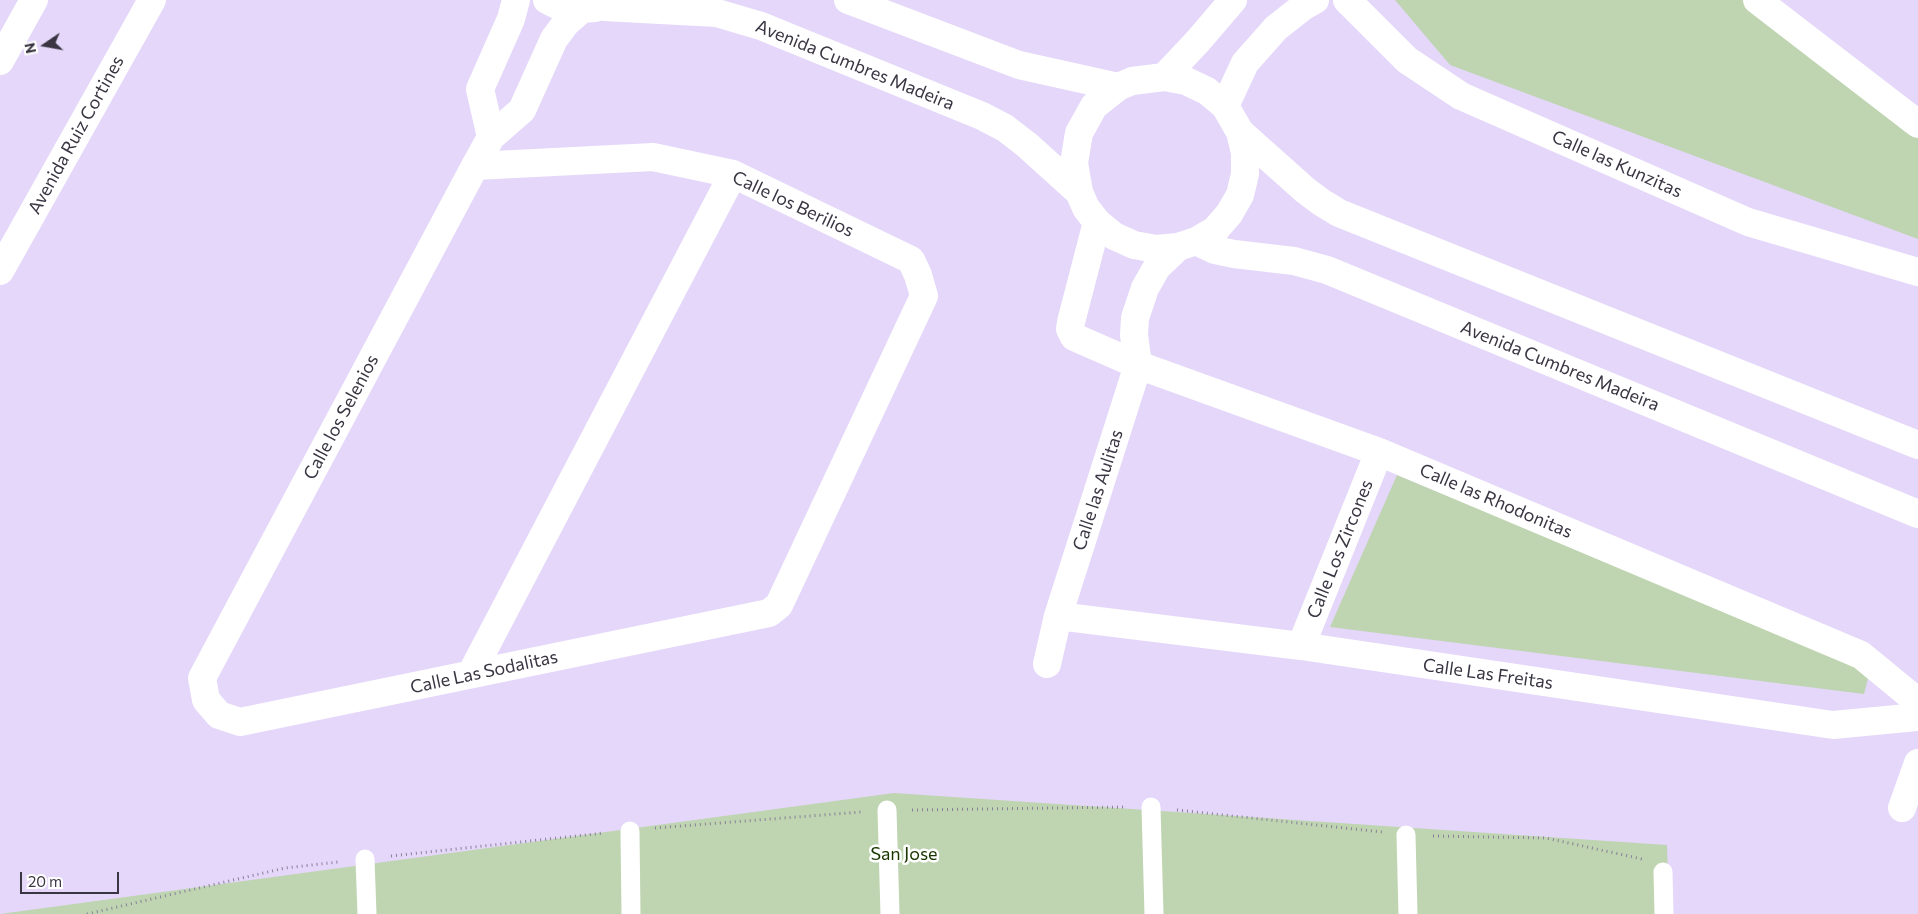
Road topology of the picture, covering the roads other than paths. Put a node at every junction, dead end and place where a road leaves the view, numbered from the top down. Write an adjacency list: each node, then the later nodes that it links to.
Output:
1 (34, 0): 11 (street)
2 (152, 0): 23 (street, Avenida Ruiz Cortines)
3 (516, 0): 17 (street)
4 (547, 0): 10 (street, Avenida Cumbres Madeira)
5 (848, 0): 13 (street)
6 (1233, 0): 12 (street)
7 (1315, 0): 14 (street)
8 (1346, 0): 24 (street, Calle las Kunzitas)
9 (1757, 0): 15 (street)
10 (602, 5): 17 (street, Calle los Selenios); 20 (street, Avenida Cumbres Madeira)
11 (0, 61)
12 (1164, 77): 13 (street); 14 (street)
13 (1118, 87): 20 (street)
14 (1224, 106): 16 (street)
15 (1918, 124)
16 (1240, 132): 22 (street); 26 (street)
17 (490, 137): 18 (street, Calle los Selenios)
18 (475, 166): 19 (street, Calle los Berilios); 34 (street, Calle los Selenios)
19 (733, 174): 29 (street, Calle los Berilios); 33 (street)
20 (1079, 192): 21 (street)
21 (1097, 222): 22 (street); 25 (street, Calle las Rhodonitas)
22 (1187, 244): 25 (street); 28 (street, Avenida Cumbres Madeira)
23 (0, 271)
24 (1918, 272)
25 (1138, 365): 27 (street, Calle las Rhodonitas); 30 (street, Calle las Aulitas)
26 (1918, 445)
27 (1379, 452): 31 (street, Calle Los Zircones); 35 (street, Calle las Rhodonitas)
28 (1918, 514)
29 (769, 613): 33 (street, Calle Las Sodalitas)
30 (1058, 616): 31 (street, Calle Las Freitas); 32 (street)
31 (1301, 646): 36 (street, Calle Las Freitas)
32 (1047, 664)
33 (471, 674): 34 (street, Calle Las Sodalitas)
34 (206, 700)
35 (1918, 702)
36 (1918, 717)
37 (1918, 763): 39 (street)
38 (1152, 807): 48 (lane)
39 (1902, 808)
40 (887, 810): 47 (lane)
41 (630, 830): 46 (lane)
42 (1406, 835): 49 (lane)
43 (365, 858): 45 (lane)
44 (1663, 872): 50 (lane)
45 (367, 914)
46 (631, 914)
47 (890, 914)
48 (1154, 914)
49 (1408, 914)
50 (1664, 914)

